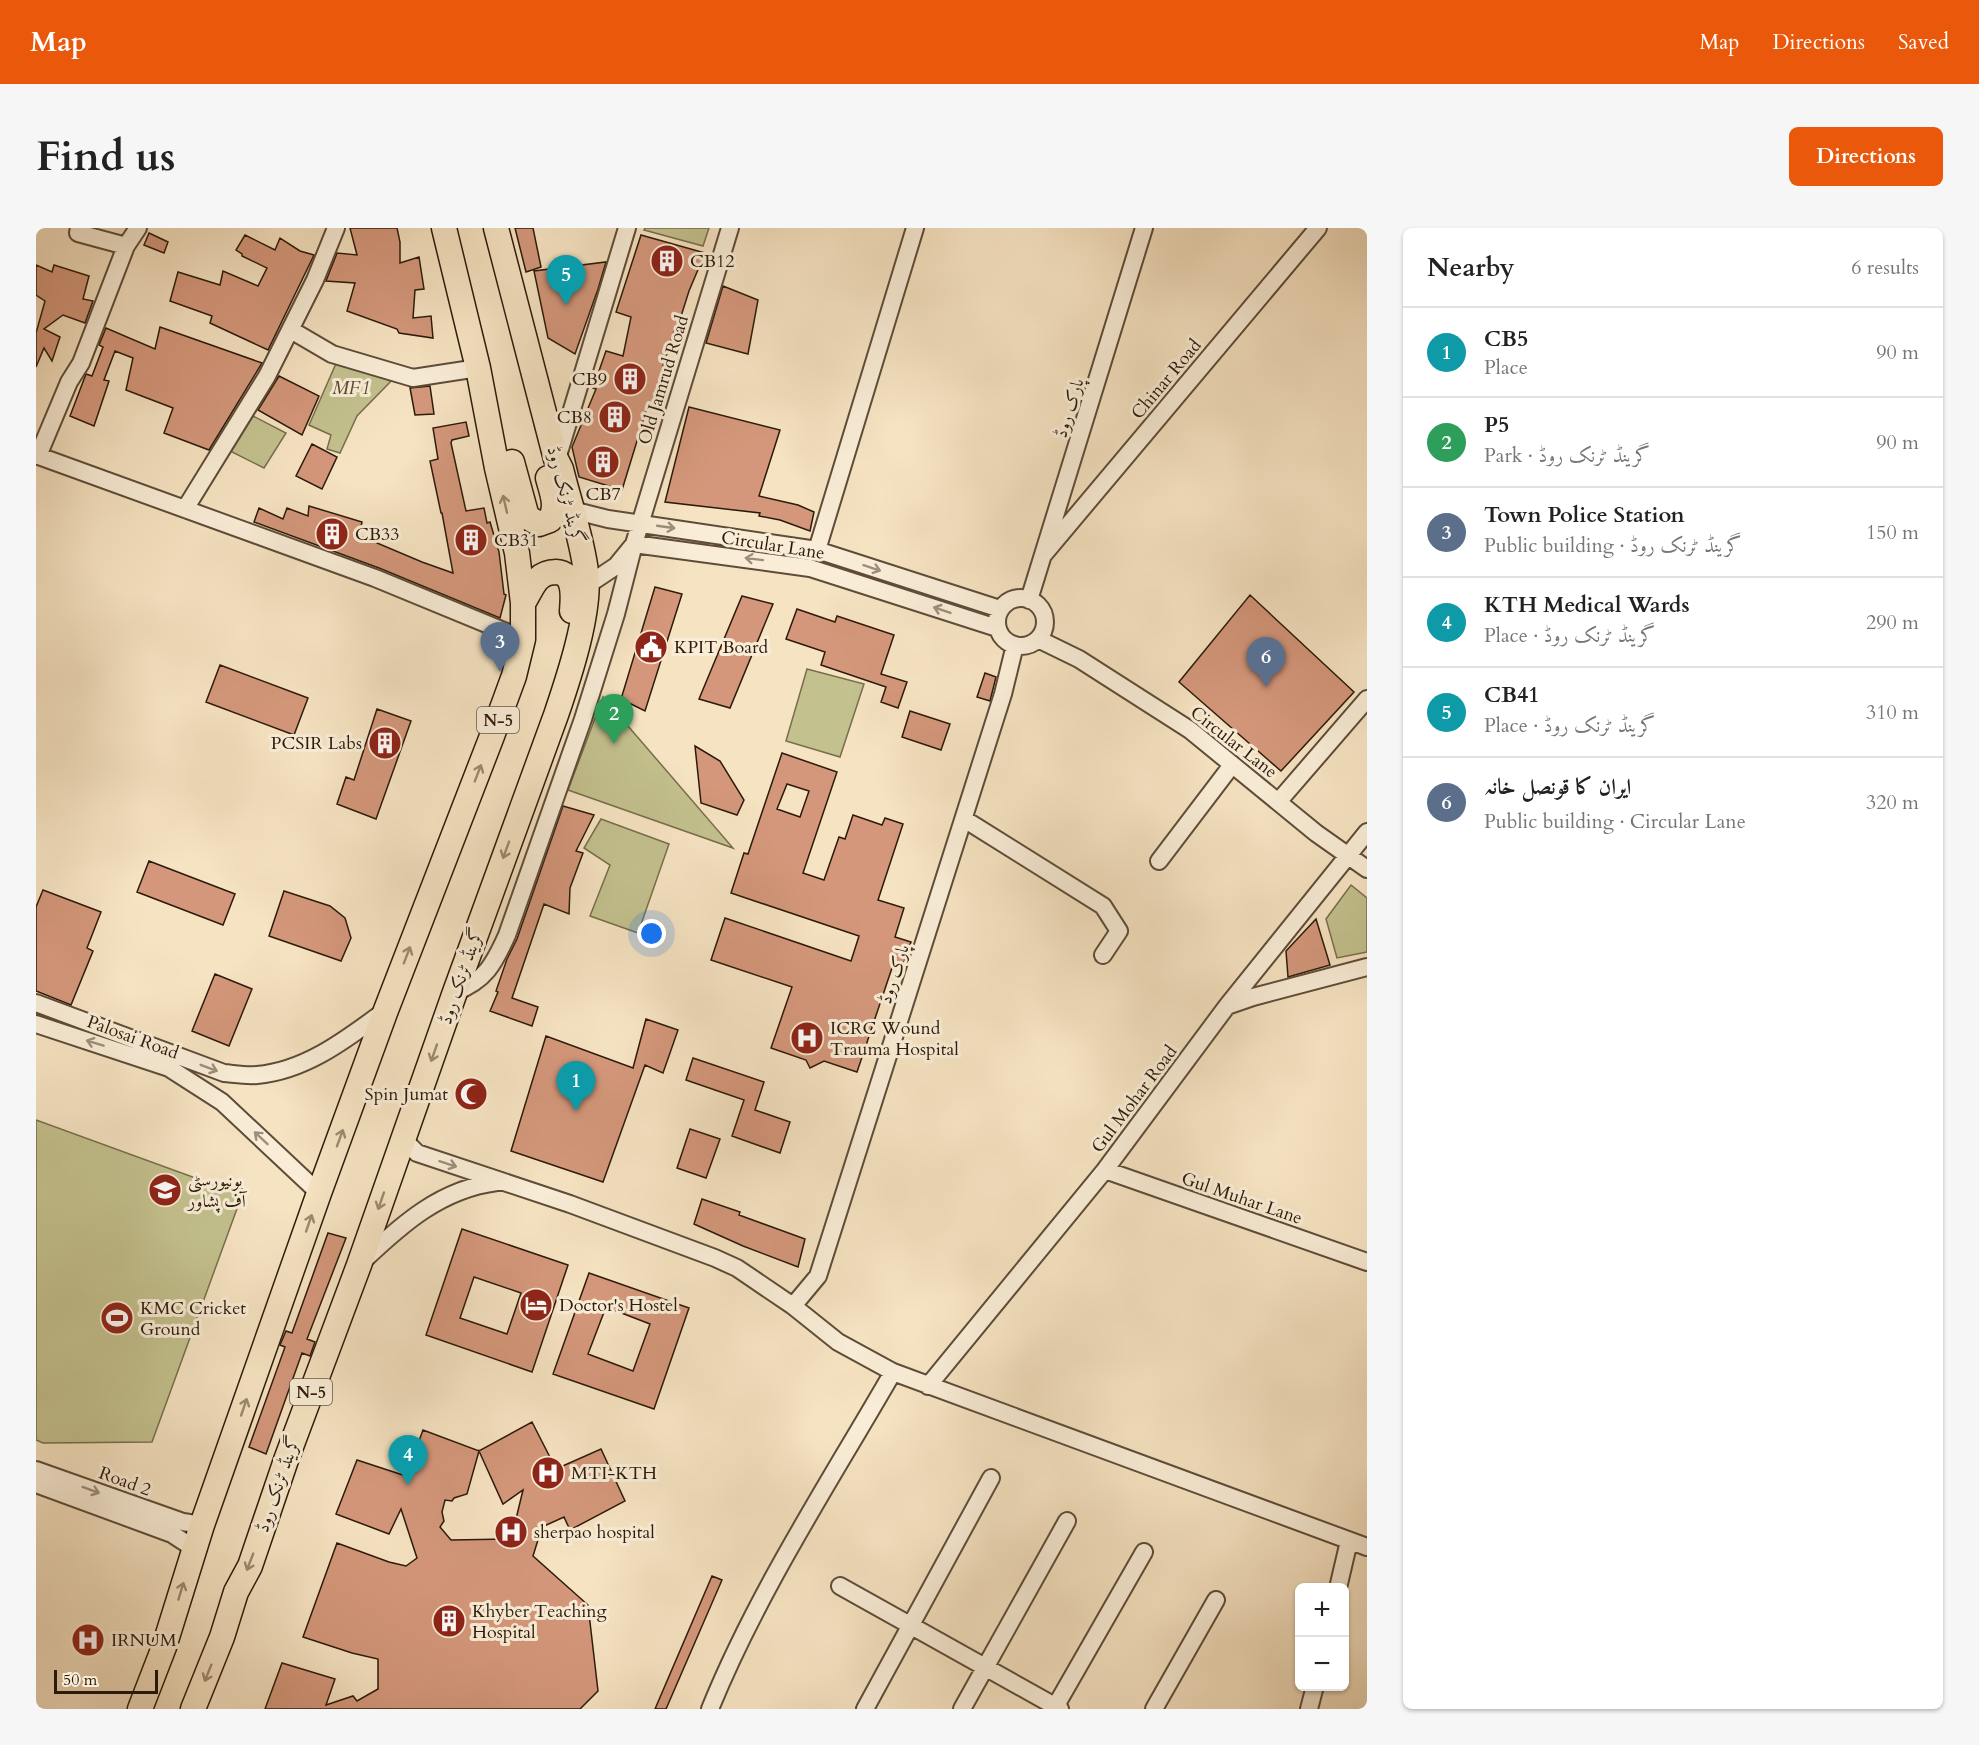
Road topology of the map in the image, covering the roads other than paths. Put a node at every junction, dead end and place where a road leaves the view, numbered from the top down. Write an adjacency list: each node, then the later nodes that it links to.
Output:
1 (79, 228): 11 (street)
2 (138, 228): 11 (street)
3 (336, 228): 12 (street)
4 (444, 228): 13 (highway, N-5)
5 (494, 228): 15 (highway, گرینڈ ٹرنک روڈ / N-5); 17 (highway)
6 (627, 228): 15 (street)
7 (730, 228): 18 (street, Old Jamrud Road)
8 (915, 228): 20 (street)
9 (1144, 228): 21 (street, پارک روڈ)
10 (1318, 228): 21 (street, Chinar Road)
11 (126, 246): 14 (street)
12 (291, 330): 13 (street); 16 (street)
13 (480, 376): 17 (highway); 24 (highway, N-5, one-way to 13)
14 (37, 456): 16 (street)
15 (556, 459): 17 (highway, گرینڈ ٹرنک روڈ / N-5)
16 (185, 510): 27 (street)
17 (581, 515): 18 (street); 22 (highway, گرینڈ ٹرنک روڈ / N-5)
18 (640, 523): 19 (street, Old Jamrud Road); 20 (street, one-way to 20)
19 (634, 544): 22 (street); 26 (street, Circular Lane, one-way to 19); 40 (street, Old Jamrud Road)
20 (817, 550): 25 (street, one-way to 25)
21 (1044, 554): 23 (street, پارک روڈ)
22 (594, 576): 24 (highway); 40 (highway, گرینڈ ٹرنک روڈ / N-5, one-way to 40)
23 (1029, 600): 25 (street); 28 (street)
24 (523, 603): 27 (highway, N-5)
25 (1000, 609): 26 (street)
26 (998, 628): 29 (street)
27 (523, 639): 43 (highway, N-5, one-way to 27)
28 (1038, 639): 29 (street); 31 (street, Circular Lane)
29 (1015, 645): 33 (street, پارک روڈ)
30 (1367, 699): 32 (street)
31 (1232, 765): 32 (street, Circular Lane); 36 (street)
32 (1278, 802): 35 (street, Circular Lane)
33 (964, 819): 38 (street); 52 (street, پارک روڈ)
34 (1367, 832): 35 (street, Gul Mohar Road)
35 (1347, 856): 37 (street, Circular Lane); 42 (street, Gul Mohar Road)
36 (1159, 861)
37 (1367, 869)
38 (1102, 955)
39 (1367, 967): 42 (street)
40 (454, 992): 46 (highway, گرینڈ ٹرنک روڈ / N-5, one-way to 46)
41 (36, 1003): 45 (street)
42 (1227, 1006): 47 (street, Gul Mohar Road)
43 (386, 1010): 45 (street, one-way to 43); 49 (highway, N-5, one-way to 43)
44 (36, 1024): 45 (street, Palosai Road, one-way to 44)
45 (125, 1044): 49 (street, Palosai Road, one-way to 45)
46 (405, 1134): 48 (street, one-way to 48); 51 (highway, گرینڈ ٹرنک روڈ / N-5, one-way to 51)
47 (1105, 1170): 50 (street, Gul Muhar Lane); 54 (street, Gul Mohar Road)
48 (501, 1181): 51 (street); 52 (street)
49 (319, 1193): 59 (highway, N-5, one-way to 49)
50 (1367, 1262)
51 (359, 1265): 73 (highway, گرینڈ ٹرنک روڈ / N-5, one-way to 73)
52 (793, 1306): 53 (street)
53 (893, 1372): 54 (street); 74 (street)
54 (928, 1386): 60 (street)
55 (36, 1470): 59 (street, Road 2, one-way to 59)
56 (991, 1478): 67 (street)
57 (36, 1484): 62 (street, Road 2)
58 (1067, 1521): 68 (street)
59 (202, 1525): 62 (highway, N-5)
60 (1349, 1541): 61 (street); 64 (street)
61 (1367, 1547)
62 (195, 1549): 72 (highway, N-5, one-way to 62)
63 (1144, 1552): 70 (street)
64 (1339, 1583)
65 (840, 1586): 67 (street)
66 (1216, 1600): 77 (street)
67 (911, 1626): 68 (street); 75 (street)
68 (985, 1667): 70 (street); 76 (street)
69 (1315, 1691): 71 (street)
70 (1057, 1708)
71 (1314, 1708)
72 (140, 1709)
73 (193, 1709)
74 (710, 1709)
75 (865, 1709)
76 (962, 1709)
77 (1154, 1709)

